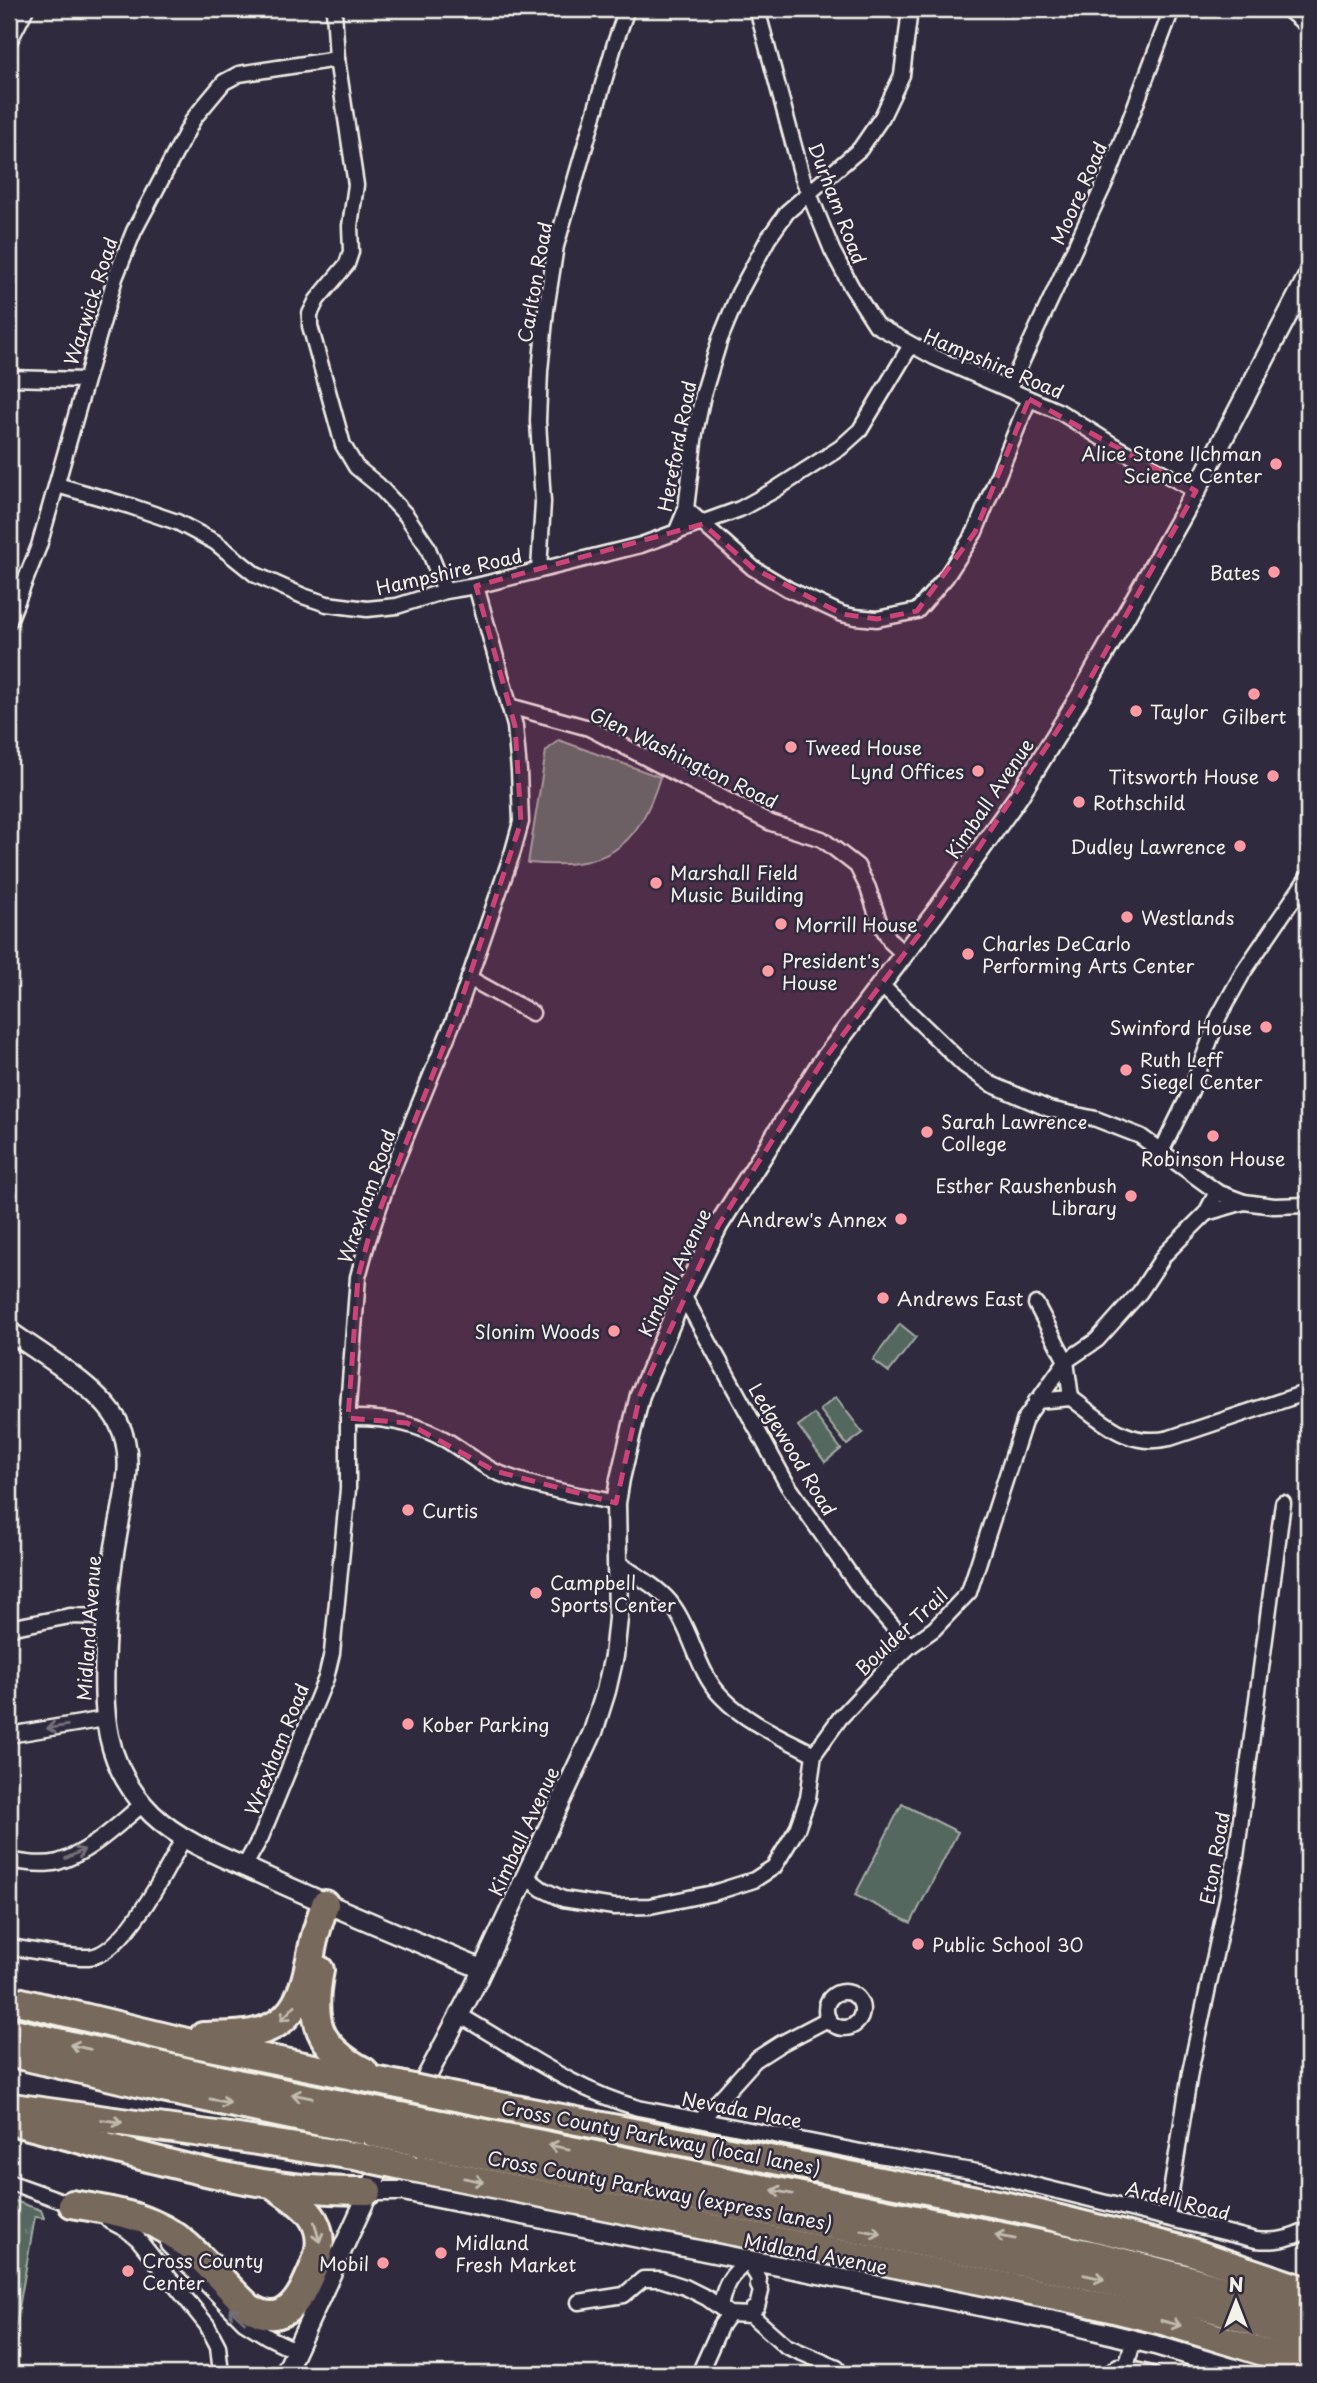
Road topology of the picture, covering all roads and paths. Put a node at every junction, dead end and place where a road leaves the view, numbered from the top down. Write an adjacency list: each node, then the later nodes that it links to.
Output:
1 (26, 9): 9 (street)
2 (334, 9): 10 (street)
3 (627, 9): 23 (street, Carlton Road)
4 (757, 9): 11 (street, Durham Road)
5 (910, 9): 11 (street, Hereford Road)
6 (1172, 9): 16 (street, Moore Road)
7 (1287, 9): 8 (street)
8 (1308, 26)
9 (9, 42)
10 (337, 59): 15 (street, Warwick Road); 25 (street)
11 (809, 192): 13 (street, Durham Road); 20 (street, Hereford Road)
12 (1308, 276): 19 (street, Kimball Avenue)
13 (911, 345): 16 (street, Hampshire Road); 21 (street, Hampshire Road)
14 (9, 378): 15 (street)
15 (85, 380): 18 (street, Warwick Road)
16 (1009, 389): 17 (street, Hampshire Road)
17 (1029, 399): 19 (street, Hampshire Road); 21 (street)
18 (57, 485): 25 (street, Hampshire Road); 26 (street, Warwick Road)
19 (1196, 491): 29 (street, Kimball Avenue)
20 (687, 509): 21 (street); 22 (street, Hereford Road)
21 (703, 524): 22 (street, Hampshire Road)
22 (676, 533): 23 (street, Hampshire Road)
23 (539, 570): 24 (street, Hampshire Road)
24 (476, 586): 25 (street, Hampshire Road); 27 (street, Wrexham Road)
25 (445, 591)
26 (9, 621)
27 (509, 706): 29 (street, Glen Washington Road); 30 (street, Wrexham Road)
28 (1308, 877): 33 (street)
29 (904, 954): 31 (street, Kimball Avenue)
30 (469, 978): 32 (street); 45 (street, Wrexham Road)
31 (880, 984): 33 (street); 38 (street, Kimball Avenue)
32 (532, 1013)
33 (1161, 1152): 34 (street)
34 (1217, 1192): 35 (street, Boulder Trail); 37 (street, Boulder Trail)
35 (1244, 1202): 36 (street, Boulder Trail); 37 (street, Boulder Trail)
36 (1308, 1205)
37 (1206, 1213): 41 (street, Boulder Trail)
38 (683, 1295): 46 (street, Kimball Avenue); 51 (street, Ledgewood Road)
39 (1036, 1304): 41 (street)
40 (9, 1331): 49 (street, Midland Avenue)
41 (1066, 1361): 43 (street); 44 (street, Boulder Trail)
42 (1308, 1392): 43 (street)
43 (1071, 1398): 44 (street)
44 (1036, 1401): 51 (street, Boulder Trail)
45 (348, 1418): 46 (street); 58 (street, Wrexham Road)
46 (616, 1503): 48 (street, Kimball Avenue)
47 (1283, 1503): 81 (street, Eton Road)
48 (617, 1562): 54 (street); 59 (street, Kimball Avenue)
49 (107, 1617): 50 (street); 52 (street, Midland Avenue)
50 (9, 1628)
51 (910, 1646): 54 (street, Boulder Trail)
52 (105, 1719): 53 (street, one-way to 53); 55 (street, Midland Avenue)
53 (9, 1735)
54 (814, 1754): 59 (street, Boulder Trail)
55 (143, 1804): 56 (street, Midland Avenue); 57 (street, one-way to 55)
56 (184, 1837): 58 (street, Midland Avenue); 61 (street)
57 (9, 1860)
58 (244, 1867): 60 (street, Midland Avenue)
59 (525, 1876): 62 (street, Kimball Avenue)
60 (332, 1907): 62 (street, Midland Avenue); 67 (highway, one-way to 67); 69 (highway)
61 (9, 1947)
62 (482, 1969): 64 (street, Kimball Avenue)
63 (9, 1999): 67 (highway, Cross County Parkway (local lanes))
64 (459, 2015): 71 (street, Nevada Place); 78 (street, Kimball Avenue)
65 (828, 2019): 71 (street)
66 (9, 2031): 73 (highway, Cross County Parkway (express lanes), one-way to 66)
67 (170, 2038): 69 (highway, Cross County Parkway (local lanes))
68 (9, 2053): 73 (highway, Cross County Parkway (express lanes), one-way to 73)
69 (391, 2084): 80 (highway, Cross County Parkway (local lanes), bridge)
70 (9, 2106): 93 (highway, one-way to 93, bridge)
71 (701, 2120): 77 (street, Nevada Place)
72 (9, 2121): 76 (highway)
73 (379, 2123): 74 (highway, Cross County Parkway (express lanes), bridge)
74 (425, 2133): 89 (highway, Cross County Parkway (express lanes), one-way to 74); 91 (highway, Cross County Parkway (express lanes), one-way to 91)
75 (9, 2182): 79 (street)
76 (272, 2184): 78 (highway); 79 (highway, one-way to 79)
77 (1038, 2185): 81 (street, Ardell Road)
78 (368, 2191): 83 (street, Midland Avenue); 92 (street, Kimball Avenue)
79 (72, 2204): 92 (street, one-way to 79); 98 (street)
80 (1012, 2207): 84 (highway); 85 (highway, Cross County Parkway (local lanes))
81 (1167, 2217): 82 (street, Ardell Road)
82 (1308, 2230)
83 (748, 2261): 87 (street); 88 (street); 90 (street, Midland Avenue)
84 (1308, 2276)
85 (1308, 2291)
86 (579, 2302): 87 (street)
87 (725, 2311): 88 (street); 100 (street)
88 (752, 2312): 96 (street)
89 (1308, 2315)
90 (1134, 2339): 94 (street); 103 (street, Midland Avenue)
91 (1308, 2340)
92 (295, 2350): 99 (street, Kimball Avenue)
93 (1279, 2357): 95 (highway); 97 (highway)
94 (1126, 2367): 101 (street); 102 (street)
95 (1308, 2367)
96 (837, 2368)
97 (1308, 2373)
98 (221, 2374)
99 (285, 2374)
100 (699, 2374)
101 (1108, 2374)
102 (1152, 2374)
103 (1252, 2374)

